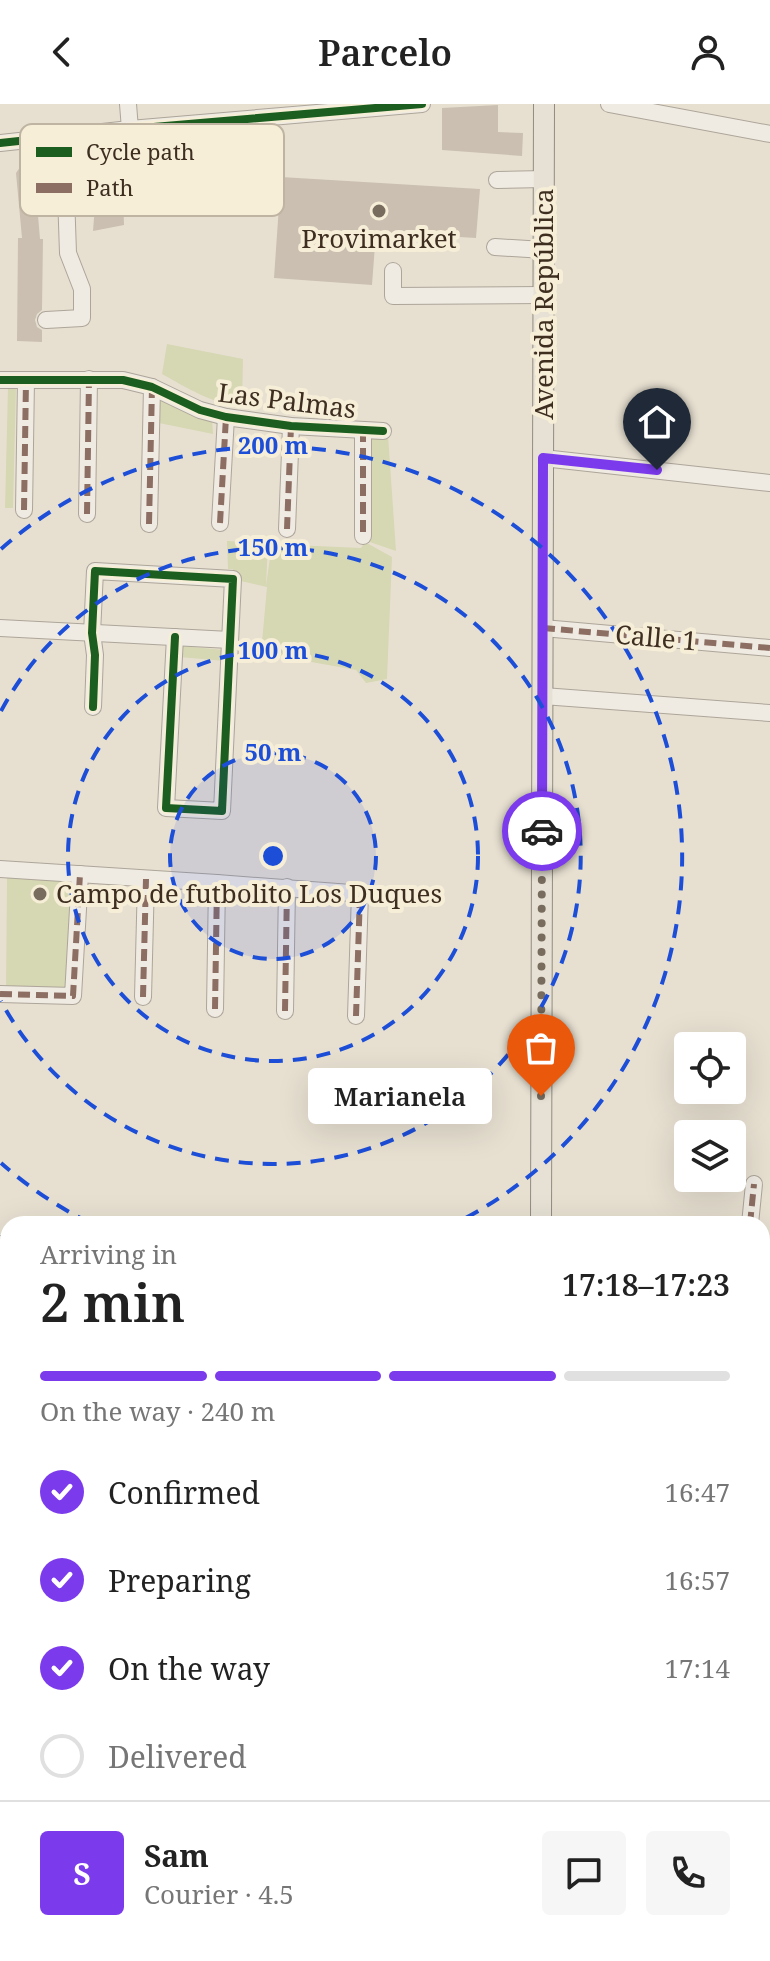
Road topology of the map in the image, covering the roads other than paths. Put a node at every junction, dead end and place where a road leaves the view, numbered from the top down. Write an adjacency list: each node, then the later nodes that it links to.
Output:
1 (128, 104): 5 (street)
2 (422, 104): 6 (street)
3 (544, 104): 10 (main road, Avenida República)
4 (609, 104): 7 (street)
5 (130, 124)
6 (188, 124)
7 (770, 134)
8 (20, 141): 9 (street)
9 (0, 143)
10 (544, 179): 11 (street); 14 (main road, Avenida República)
11 (497, 180)
12 (67, 216): 17 (street)
13 (495, 247): 14 (street)
14 (544, 250): 16 (main road, Avenida República)
15 (393, 271): 16 (street)
16 (544, 295): 26 (main road, Avenida República)
17 (46, 320)
18 (89, 379): 20 (street, Las Palmas); 21 (street, Las Palmas); 29 (street)
19 (0, 380): 20 (street, Las Palmas)
20 (26, 380): 28 (street)
21 (152, 387): 22 (street, Las Palmas); 31 (street)
22 (226, 417): 23 (street, Las Palmas); 30 (street)
23 (291, 426): 24 (street, Las Palmas); 32 (street)
24 (363, 430): 25 (street, Las Palmas); 33 (street)
25 (383, 431)
26 (543, 458): 27 (street); 35 (main road, Avenida República)
27 (770, 483)
28 (24, 510)
29 (87, 514)
30 (220, 523)
31 (149, 524)
32 (287, 529)
33 (363, 536)
34 (0, 628): 36 (street)
35 (543, 628): 39 (street, Calle 1); 40 (main road, Avenida República)
36 (92, 633): 37 (street); 38 (street); 41 (street)
37 (175, 637): 38 (street); 38 (street)
38 (230, 640)
39 (770, 648)
40 (543, 696): 42 (street); 56 (main road, Avenida República)
41 (93, 707)
42 (770, 713)
43 (0, 869): 44 (street)
44 (80, 874): 45 (street); 50 (street)
45 (146, 879): 46 (street); 51 (street)
46 (217, 883): 47 (street); 52 (street)
47 (287, 887): 48 (street); 53 (street)
48 (360, 893): 49 (street); 54 (street)
49 (378, 895)
50 (0, 994)
51 (143, 997)
52 (215, 1009)
53 (285, 1011)
54 (356, 1016)
55 (754, 1184): 57 (street)
56 (541, 1216)
57 (751, 1216)

